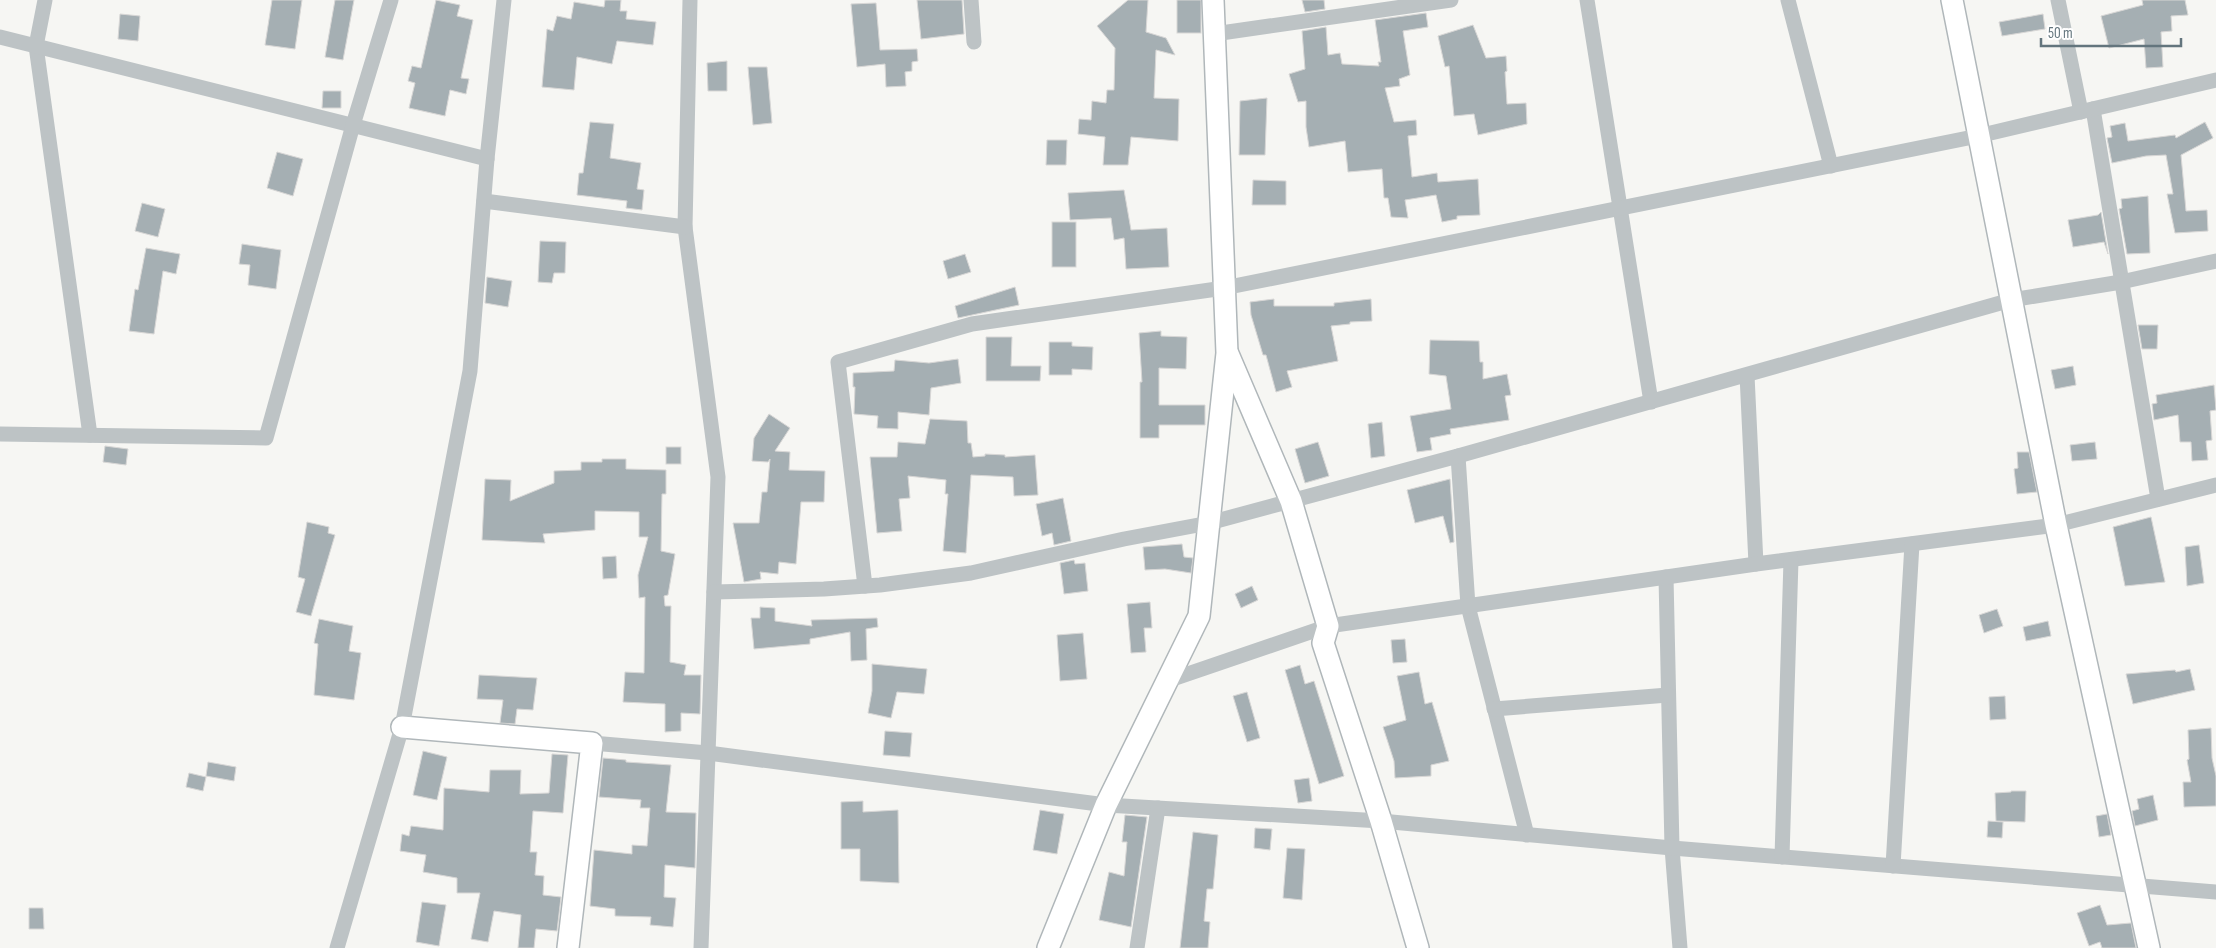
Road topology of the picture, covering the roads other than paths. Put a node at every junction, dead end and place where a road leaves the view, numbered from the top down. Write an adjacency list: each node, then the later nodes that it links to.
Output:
1 (45, 0): 15 (street)
2 (391, 0): 18 (street)
3 (504, 0): 20 (street)
4 (690, 0): 24 (street)
5 (971, 0): 14 (street)
6 (1213, 0): 12 (street)
7 (1451, 0): 12 (street)
8 (1587, 0): 23 (street)
9 (1788, 0): 21 (street)
10 (1952, 0): 19 (street)
11 (2058, 0): 17 (street)
12 (1214, 34): 27 (street)
13 (0, 37): 15 (street)
14 (974, 42)
15 (36, 46): 18 (street); 33 (street)
16 (2216, 80): 17 (street)
17 (2087, 110): 19 (street); 26 (street)
18 (353, 125): 20 (street); 33 (street)
19 (1978, 136): 21 (street); 28 (street)
20 (488, 159): 22 (street)
21 (1831, 166): 23 (street)
22 (484, 201): 24 (street); 51 (street)
23 (1619, 209): 27 (street); 31 (street)
24 (685, 227): 45 (street)
25 (2216, 262): 26 (street)
26 (2121, 282): 28 (street); 36 (street)
27 (1224, 288): 29 (street); 44 (street)
28 (2012, 300): 30 (street); 39 (street)
29 (1227, 353): 37 (street); 38 (street)
30 (1747, 375): 31 (street); 42 (street)
31 (1651, 402): 34 (street)
32 (0, 434): 33 (street)
33 (90, 435)
34 (1458, 456): 37 (street); 46 (street)
35 (2216, 485): 36 (street)
36 (2158, 499): 39 (street)
37 (1292, 501): 38 (street); 47 (street)
38 (1209, 523): 44 (street); 48 (street)
39 (2056, 525): 40 (street); 61 (street)
40 (1912, 544): 41 (street); 60 (street)
41 (1791, 560): 42 (street); 59 (street)
42 (1756, 564): 43 (street)
43 (1666, 577): 46 (street); 49 (street)
44 (865, 586): 45 (street)
45 (714, 592): 53 (street)
46 (1468, 606): 47 (street); 50 (street)
47 (1328, 626): 48 (street); 56 (street)
48 (1167, 681): 54 (street)
49 (1668, 694): 50 (street); 58 (street)
50 (1494, 709): 57 (street)
51 (402, 727): 52 (street); 63 (street)
52 (592, 743): 53 (street); 64 (street)
53 (708, 753): 54 (street); 65 (street)
54 (1106, 805): 55 (street); 66 (street)
55 (1158, 808): 56 (street); 67 (street)
56 (1381, 822): 57 (street); 68 (street)
57 (1527, 835): 58 (street)
58 (1672, 848): 59 (street); 69 (street)
59 (1782, 857): 60 (street)
60 (1893, 866): 61 (street)
61 (2137, 886): 62 (street); 70 (street)
62 (2216, 892)
63 (337, 948)
64 (568, 948)
65 (701, 948)
66 (1048, 948)
67 (1137, 948)
68 (1418, 948)
69 (1680, 948)
70 (2149, 948)

